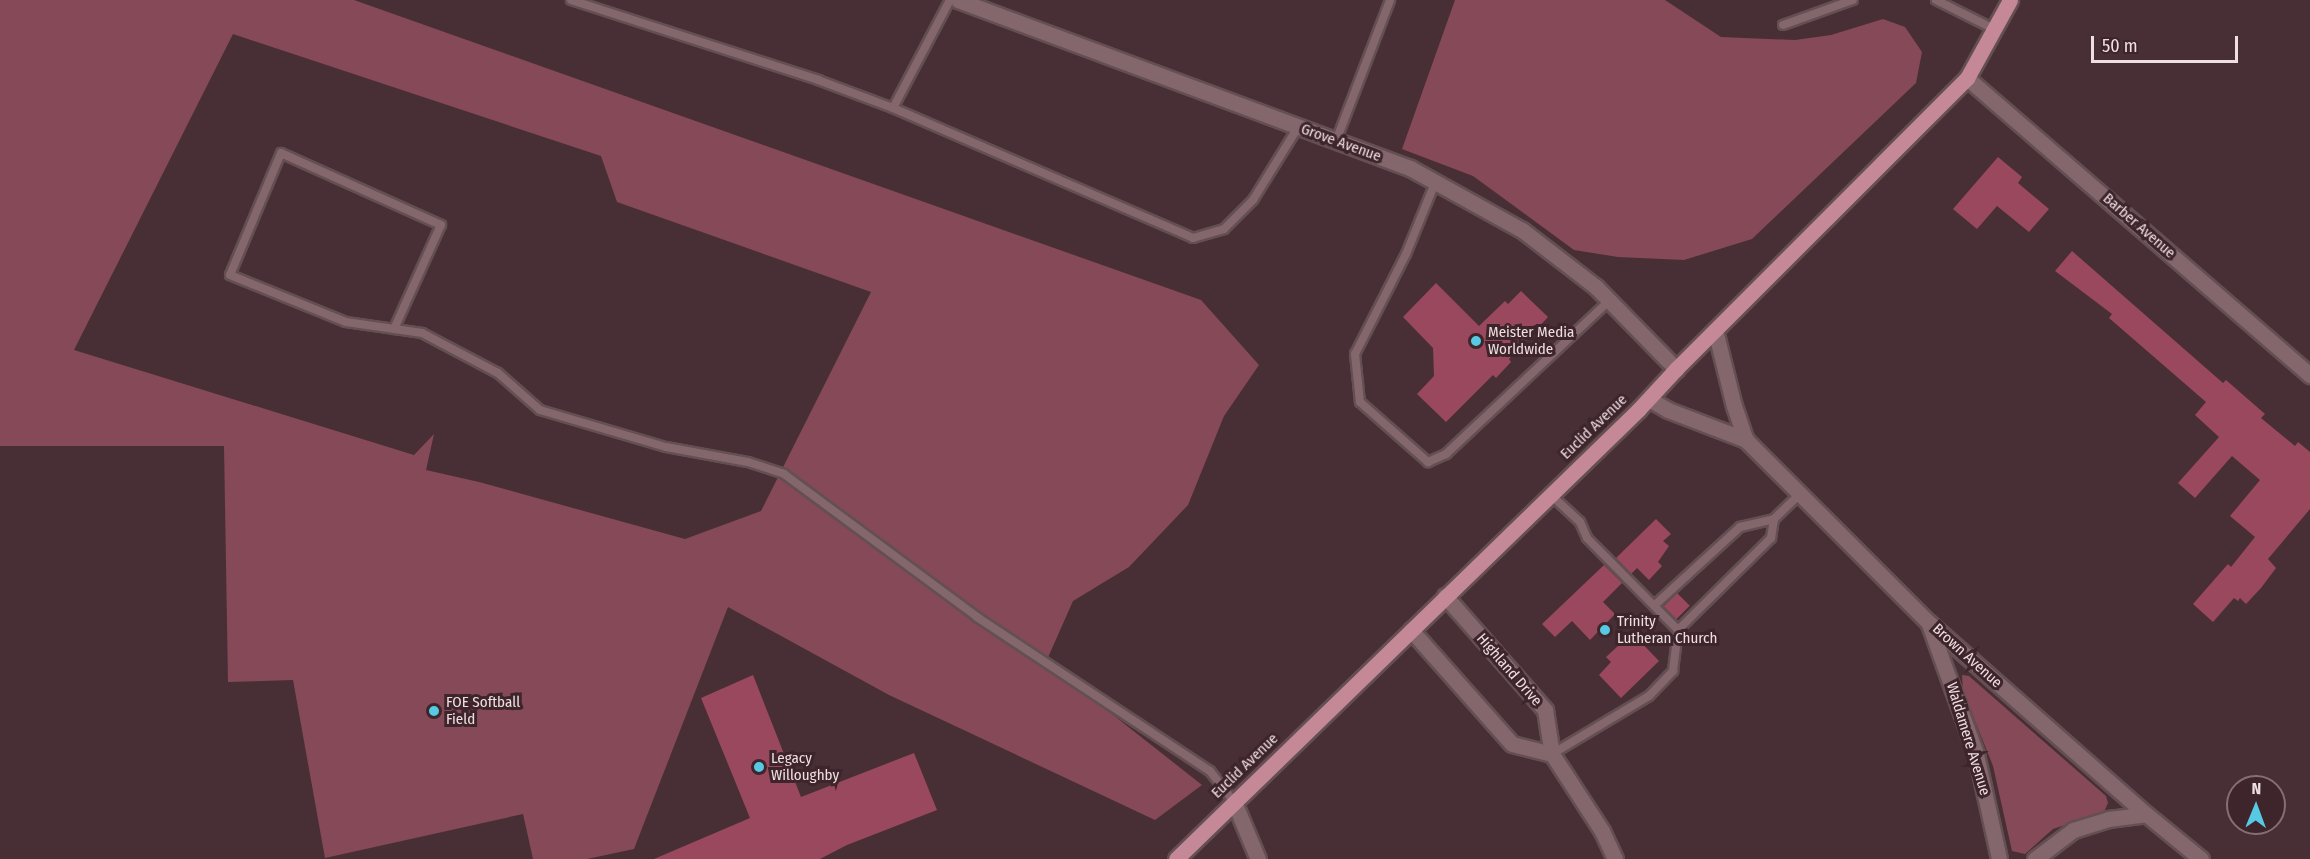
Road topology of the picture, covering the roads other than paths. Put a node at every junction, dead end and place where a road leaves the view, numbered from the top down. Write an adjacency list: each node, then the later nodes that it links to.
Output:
1 (571, 0): 11 (lane)
2 (950, 0): 11 (lane)
3 (958, 0): 12 (street, Grove Avenue)
4 (1390, 0): 13 (lane)
5 (1853, 0): 8 (lane)
6 (1936, 0): 9 (lane)
7 (2010, 0): 9 (main road, Euclid Avenue)
8 (1783, 24)
9 (1994, 28): 10 (main road, Euclid Avenue)
10 (1967, 78): 17 (main road, Euclid Avenue); 19 (street, Barber Avenue)
11 (892, 108): 12 (lane)
12 (1298, 127): 13 (street, Grove Avenue)
13 (1336, 141): 14 (street, Grove Avenue)
14 (1436, 183): 15 (street, Grove Avenue); 15 (lane)
15 (1609, 301): 18 (street, Grove Avenue)
16 (394, 329): 16 (lane); 31 (lane)
17 (1715, 330): 18 (main road, Euclid Avenue); 21 (street, Brown Avenue)
18 (1676, 369): 20 (main road, Euclid Avenue)
19 (2310, 375)
20 (1649, 399): 21 (street, Brown Avenue); 22 (main road, Euclid Avenue)
21 (1746, 440): 23 (street, Brown Avenue)
22 (1550, 494): 25 (main road, Euclid Avenue); 26 (lane)
23 (1799, 495): 24 (lane); 27 (street, Brown Avenue)
24 (1774, 519): 26 (lane); 29 (lane)
25 (1445, 596): 28 (main road, Euclid Avenue); 30 (street, Highland Drive)
26 (1656, 604): 29 (lane)
27 (1928, 622): 32 (street, Brown Avenue); 36 (street, Waldamere Avenue)
28 (1411, 630): 30 (street); 31 (main road, Euclid Avenue)
29 (1678, 630): 30 (lane)
30 (1552, 754): 35 (street, Highland Drive)
31 (1234, 802): 33 (main road, Euclid Avenue); 34 (street)
32 (2146, 814): 37 (street); 38 (street, Brown Avenue)
33 (1176, 859)
34 (1258, 859)
35 (1615, 859)
36 (1999, 859)
37 (2035, 859)
38 (2201, 859)

